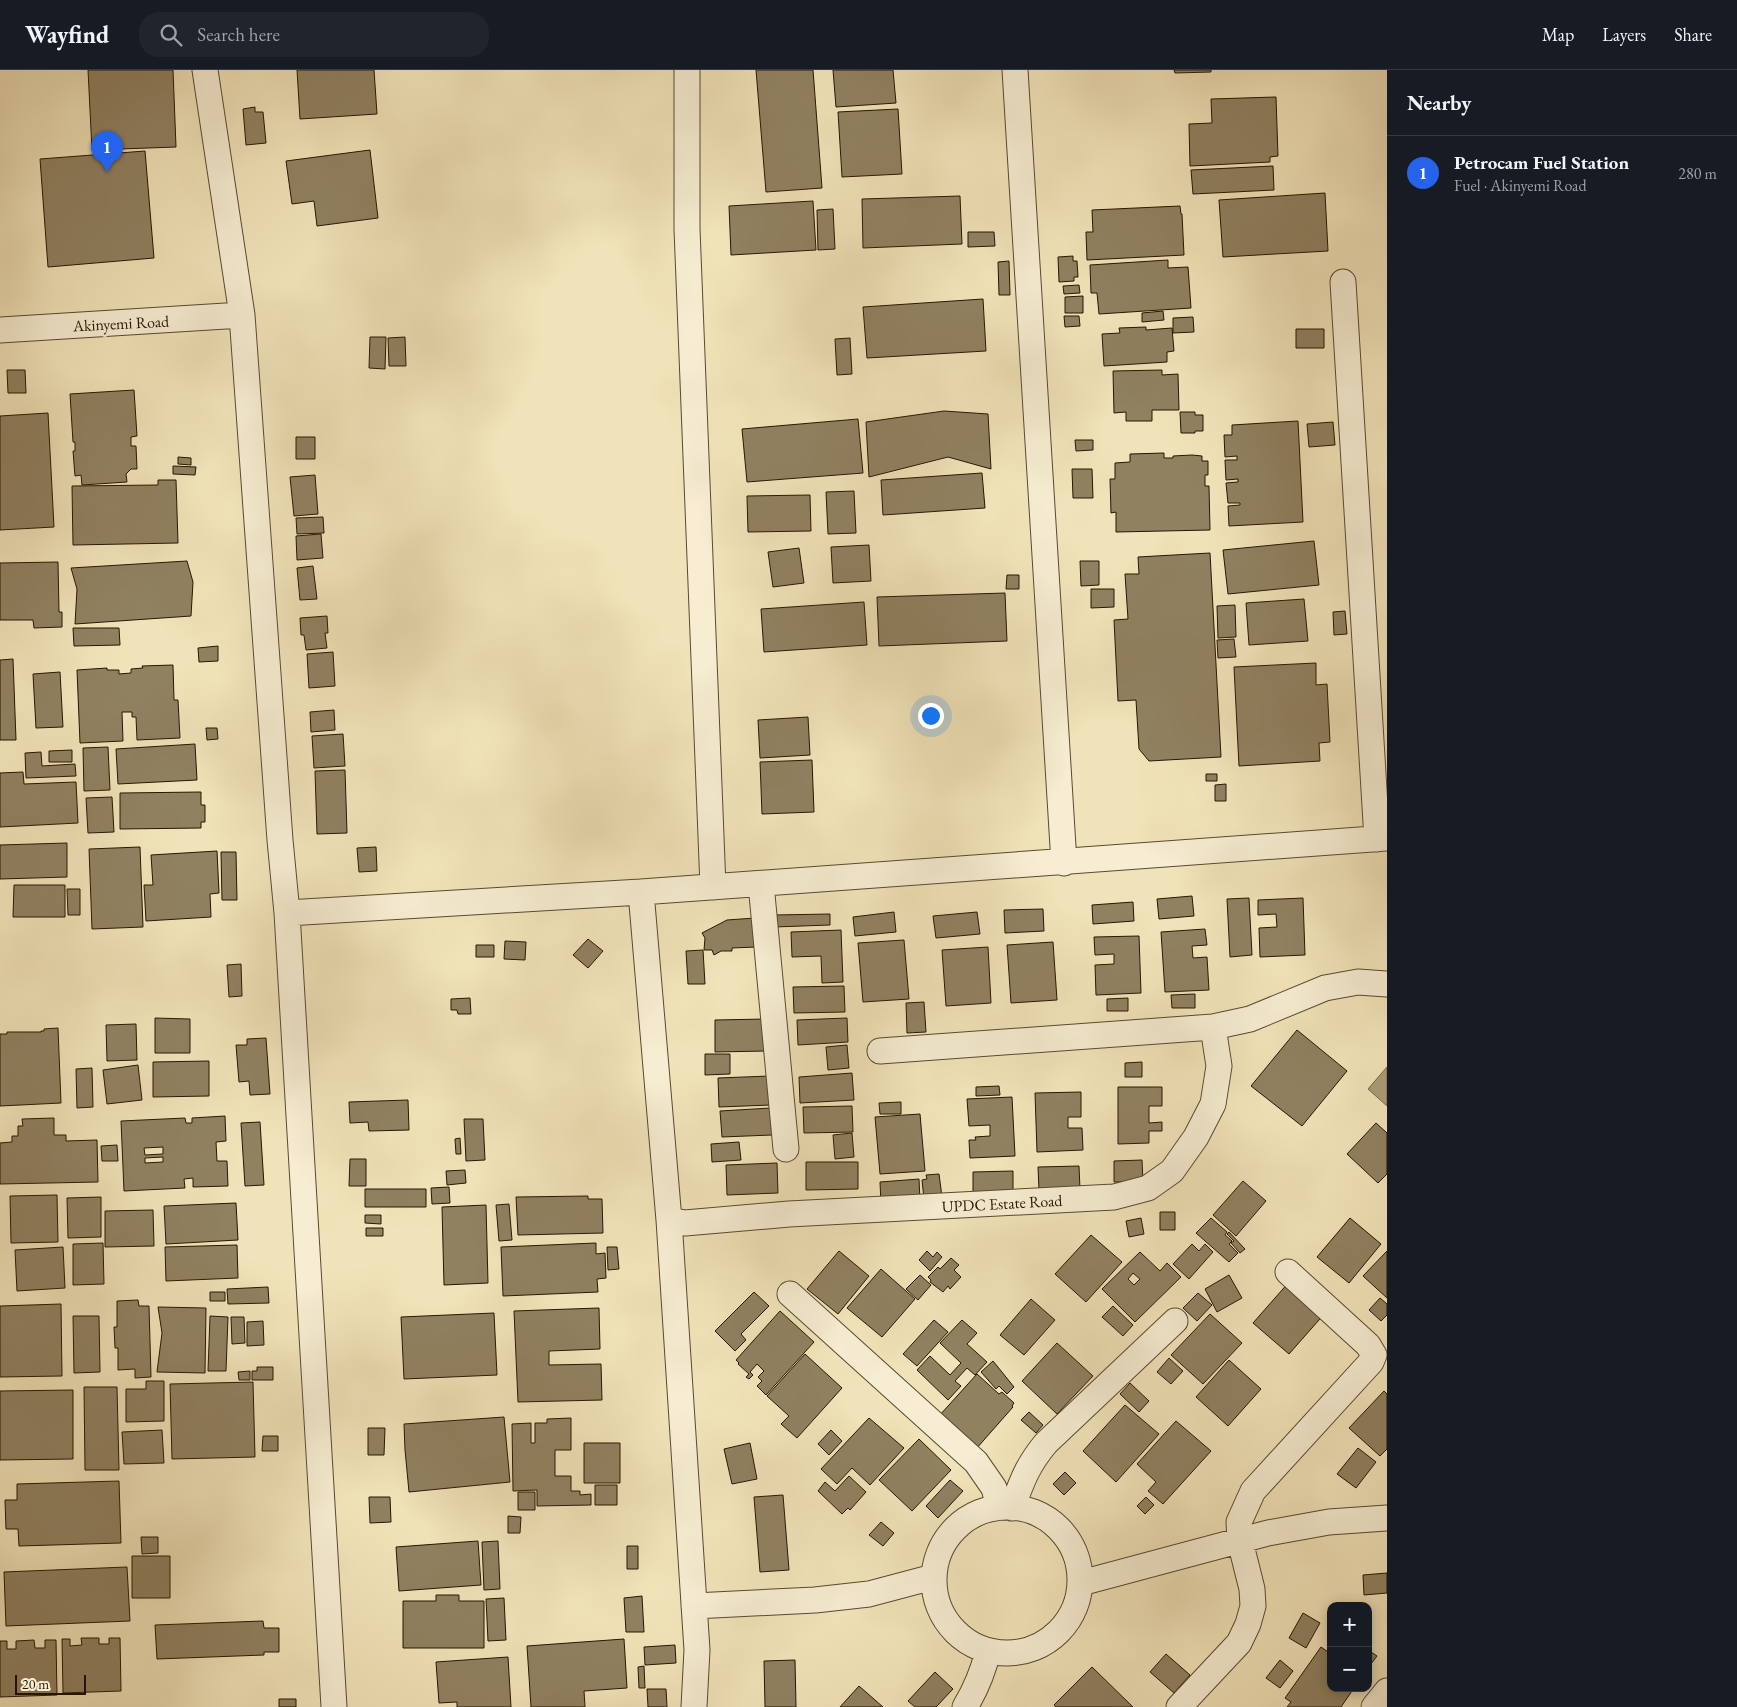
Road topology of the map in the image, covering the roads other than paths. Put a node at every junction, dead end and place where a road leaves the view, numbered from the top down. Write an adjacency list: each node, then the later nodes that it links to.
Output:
1 (205, 70): 5 (street)
2 (686, 70): 10 (street)
3 (1015, 70): 8 (street)
4 (1343, 282): 7 (street)
5 (242, 315): 6 (street, Akinyemi Road); 12 (street)
6 (0, 330)
7 (1382, 839): 8 (street)
8 (1064, 863): 9 (street)
9 (761, 884): 10 (street); 16 (street)
10 (712, 887): 11 (street)
11 (641, 892): 12 (street); 17 (street)
12 (287, 914): 29 (street)
13 (1387, 984): 14 (street)
14 (1213, 1027): 15 (street); 17 (street, UPDC Estate Road)
15 (880, 1050)
16 (786, 1149)
17 (669, 1220): 26 (street)
18 (1288, 1272): 23 (street)
19 (790, 1294): 21 (street)
20 (1175, 1322): 21 (street)
21 (1006, 1508): 24 (street); 25 (street)
22 (1387, 1518): 23 (street)
23 (1240, 1541): 25 (street); 32 (street)
24 (933, 1577): 26 (street); 27 (street)
25 (1081, 1582): 27 (street)
26 (694, 1606): 30 (street)
27 (988, 1651): 31 (street)
28 (1387, 1691): 33 (street)
29 (334, 1707)
30 (694, 1707)
31 (965, 1707)
32 (1180, 1707)
33 (1374, 1707)

